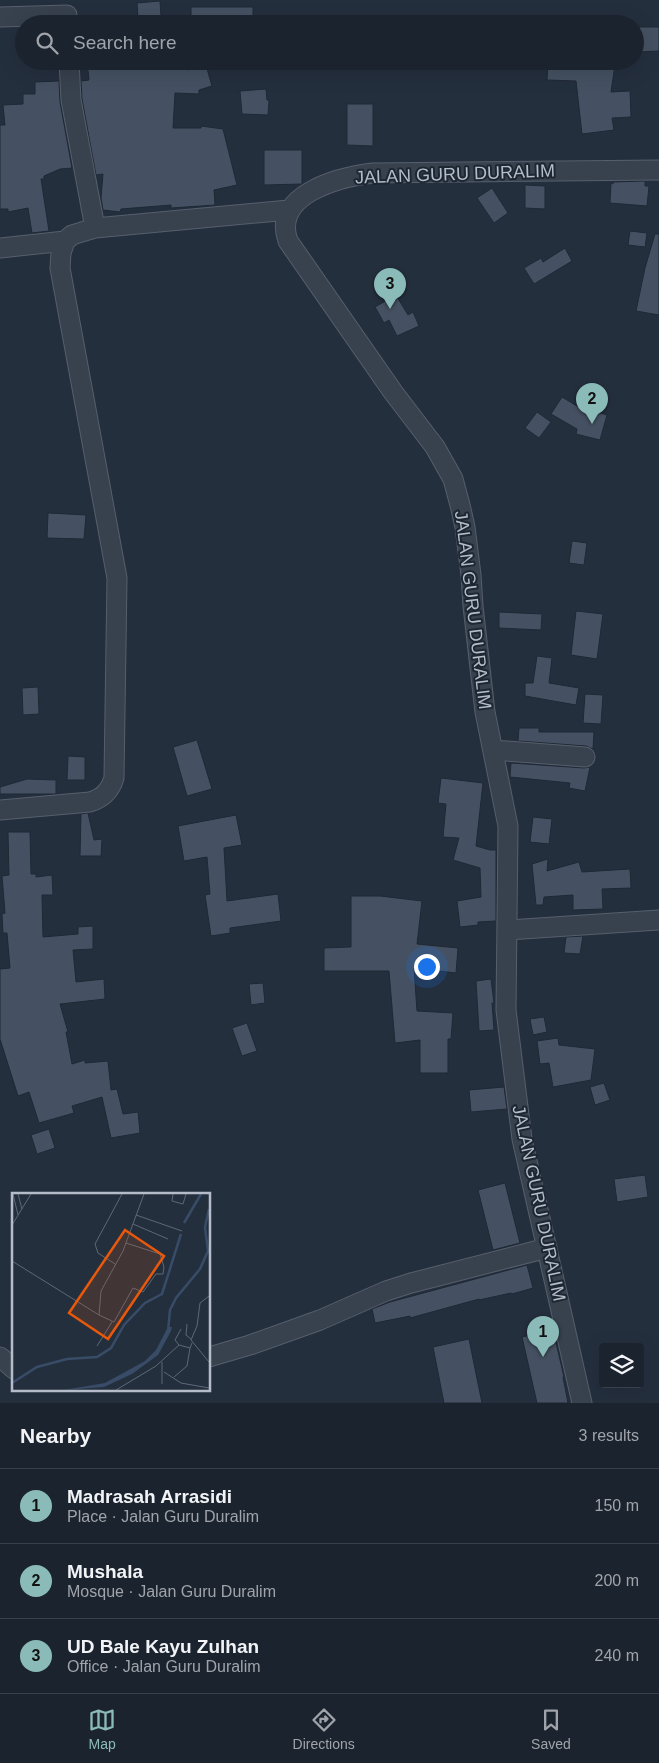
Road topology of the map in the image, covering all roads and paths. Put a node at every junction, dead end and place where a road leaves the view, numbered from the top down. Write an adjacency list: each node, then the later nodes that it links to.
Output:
1 (66, 13): 2 (street)
2 (40, 15)
3 (15, 17): 4 (street)
4 (0, 18)
5 (69, 70): 8 (street)
6 (659, 170): 7 (street, JALAN GURU DURALIM)
7 (289, 210): 8 (street); 11 (street, JALAN GURU DURALIM)
8 (95, 228): 9 (street)
9 (65, 241): 10 (street); 13 (street)
10 (0, 248)
11 (493, 750): 12 (street); 15 (street, JALAN GURU DURALIM)
12 (585, 757)
13 (0, 810)
14 (659, 920): 15 (street)
15 (507, 930): 16 (street, JALAN GURU DURALIM)
16 (547, 1248): 17 (street); 20 (street, JALAN GURU DURALIM)
17 (210, 1357)
18 (0, 1358): 19 (street)
19 (12, 1367)
20 (582, 1403)

